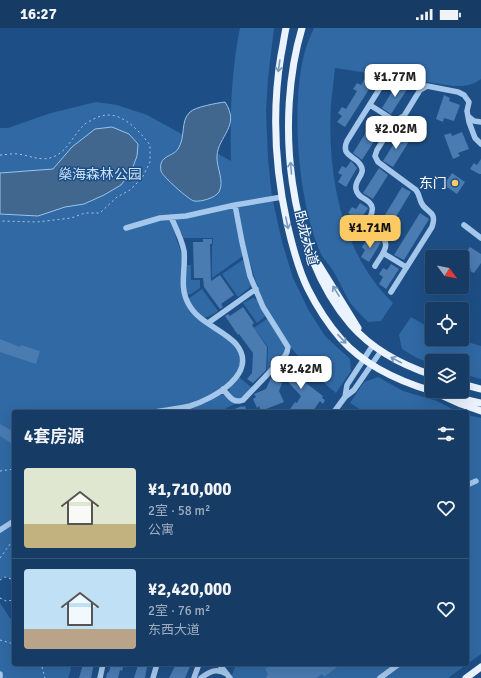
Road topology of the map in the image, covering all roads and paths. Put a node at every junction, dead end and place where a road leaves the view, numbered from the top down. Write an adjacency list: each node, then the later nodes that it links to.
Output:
1 (286, 28): 11 (main road, 卧龙大道, one-way to 11)
2 (302, 28): 24 (main road, 卧龙大道, one-way to 2)
3 (380, 88): 4 (street)
4 (370, 105): 6 (street); 18 (street)
5 (468, 116): 6 (street); 7 (street); 8 (street)
6 (395, 121): 20 (street)
7 (480, 122): 8 (street)
8 (473, 133): 9 (street)
9 (481, 144)
10 (0, 155): 14 (path)
11 (282, 197): 12 (street); 26 (main road, 卧龙大道, one-way to 26)
12 (235, 206): 13 (street); 21 (street)
13 (171, 217): 16 (street); 23 (street)
14 (0, 221)
15 (464, 225): 17 (street)
16 (126, 228)
17 (481, 238)
18 (383, 253): 19 (street); 20 (street)
19 (375, 266)
20 (406, 267): 22 (street)
21 (256, 289): 23 (street); 32 (street)
22 (391, 292)
23 (208, 323): 32 (street)
24 (373, 346): 25 (main road); 26 (street)
25 (381, 351): 27 (street); 28 (main road, one-way to 25)
26 (364, 360): 27 (main road, 卧龙大道); 33 (street)
27 (372, 365): 30 (main road, 卧龙大道); 33 (street)
28 (425, 373)
29 (469, 386): 31 (main road)
30 (425, 388)
31 (481, 389)
32 (223, 390): 37 (street)
33 (345, 397): 38 (street)
34 (448, 398): 39 (main road)
35 (461, 398): 36 (main road, 卧龙大道)
36 (481, 403)
37 (167, 410)
38 (335, 410)
39 (481, 411)
40 (12, 469): 41 (path)
41 (0, 471)
42 (476, 481): 43 (street)
43 (469, 484)
44 (12, 522): 45 (street)
45 (0, 530)
46 (12, 540): 47 (path)
47 (0, 558)
48 (12, 579): 49 (path)
49 (0, 580)
50 (0, 598): 51 (path)
51 (12, 600)
52 (0, 640): 53 (path)
53 (12, 643)
54 (41, 666): 64 (path)
55 (103, 666): 65 (street)
56 (156, 666): 66 (street)
57 (198, 666): 67 (street)
58 (221, 666): 62 (street)
59 (396, 666): 69 (street)
60 (481, 667): 70 (main road)
61 (0, 674): 63 (street)
62 (229, 676): 68 (street)
63 (0, 678)
64 (45, 678)
65 (100, 678)
66 (153, 678)
67 (194, 678)
68 (201, 678)
69 (380, 678)
70 (466, 678)

